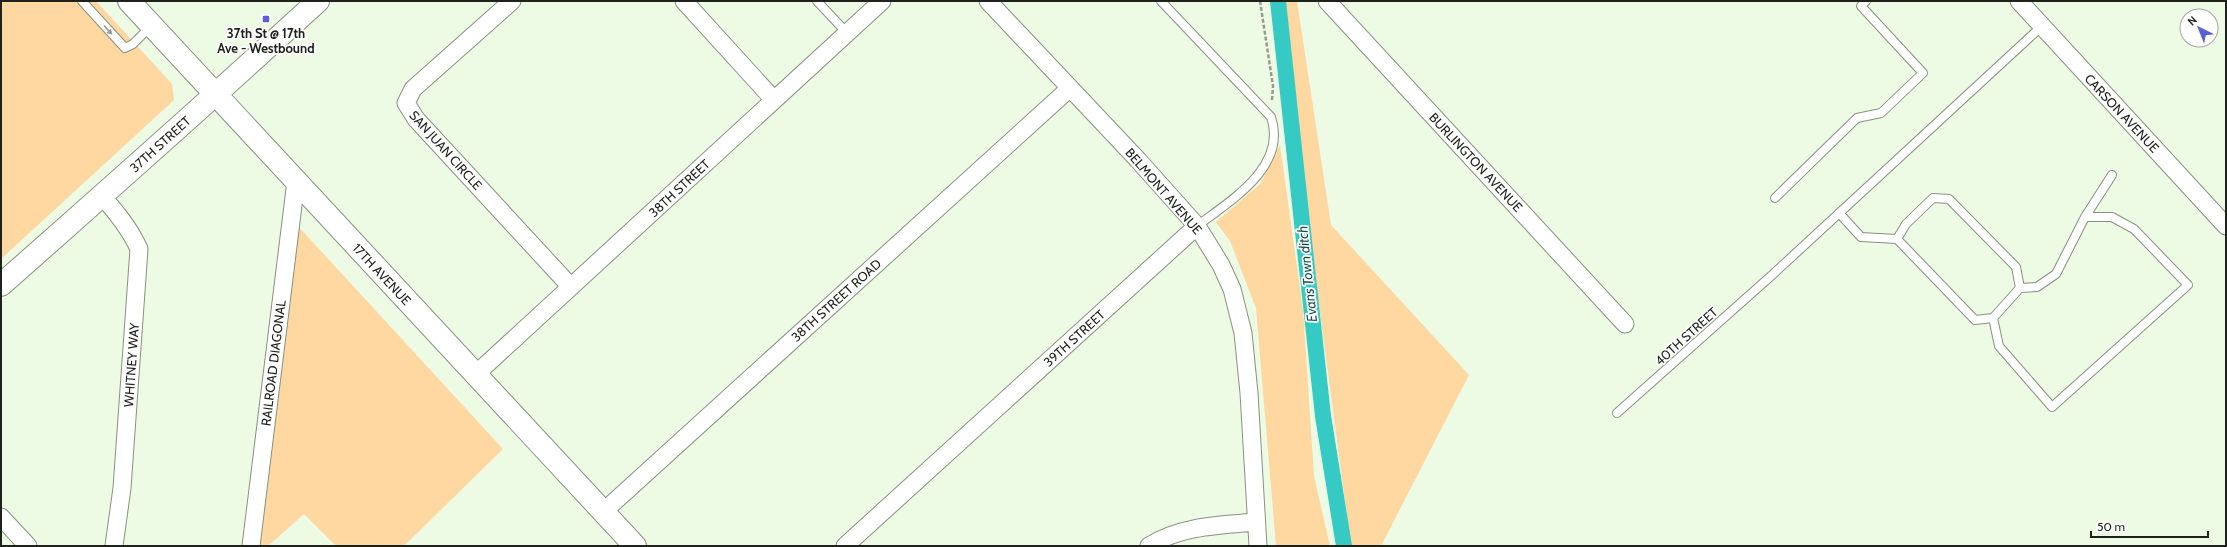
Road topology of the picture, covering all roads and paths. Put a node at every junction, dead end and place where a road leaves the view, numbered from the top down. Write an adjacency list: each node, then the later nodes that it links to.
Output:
1 (82, 1): 14 (lane, one-way to 14)
2 (129, 1): 14 (main road, 17TH AVENUE)
3 (318, 1): 18 (main road, 37TH STREET)
4 (512, 1): 31 (street, SAN JUAN CIRCLE)
5 (684, 1): 19 (street)
6 (817, 1): 16 (lane)
7 (882, 1): 16 (street, 38TH STREET)
8 (988, 1): 17 (street, BELMONT AVENUE)
9 (1161, 1): 20 (lane)
10 (1260, 1): 20 (path)
11 (1327, 1): 34 (street, BURLINGTON AVENUE)
12 (1866, 1): 24 (lane)
13 (2019, 1): 15 (street, CARSON AVENUE)
14 (152, 25): 18 (main road, 17TH AVENUE)
15 (2042, 26): 25 (lane, 40TH STREET); 28 (street, CARSON AVENUE)
16 (847, 33): 19 (street, 38TH STREET)
17 (1070, 88): 27 (street, BELMONT AVENUE); 37 (street, 38TH STREET ROAD)
18 (216, 95): 22 (main road, 17TH AVENUE); 23 (main road, 37TH STREET)
19 (774, 100): 31 (street, 38TH STREET)
20 (1271, 117): 27 (lane, 39TH STREET)
21 (2112, 175): 26 (lane)
22 (296, 181): 35 (main road, 17TH AVENUE); 42 (street, RAILROAD DIAGONAL)
23 (102, 196): 30 (main road, 37TH STREET); 41 (street, WHITNEY WAY)
24 (1775, 198)
25 (1839, 213): 29 (lane); 36 (lane, 40TH STREET)
26 (2085, 216): 32 (lane); 33 (lane)
27 (1197, 226): 39 (street, BELMONT AVENUE); 44 (street, 39TH STREET)
28 (2226, 226)
29 (1898, 239): 32 (lane); 33 (lane)
30 (1, 285)
31 (571, 287): 35 (street, 38TH STREET)
32 (2020, 288): 33 (lane)
33 (1993, 318)
34 (1626, 324)
35 (476, 374): 37 (main road, 17TH AVENUE)
36 (1617, 413)
37 (603, 512): 43 (main road, 17TH AVENUE)
38 (1, 517): 40 (street)
39 (1255, 522): 45 (street); 46 (street, BELMONT AVENUE)
40 (28, 546)
41 (114, 546)
42 (251, 546)
43 (635, 546)
44 (846, 546)
45 (1149, 546)
46 (1258, 546)

